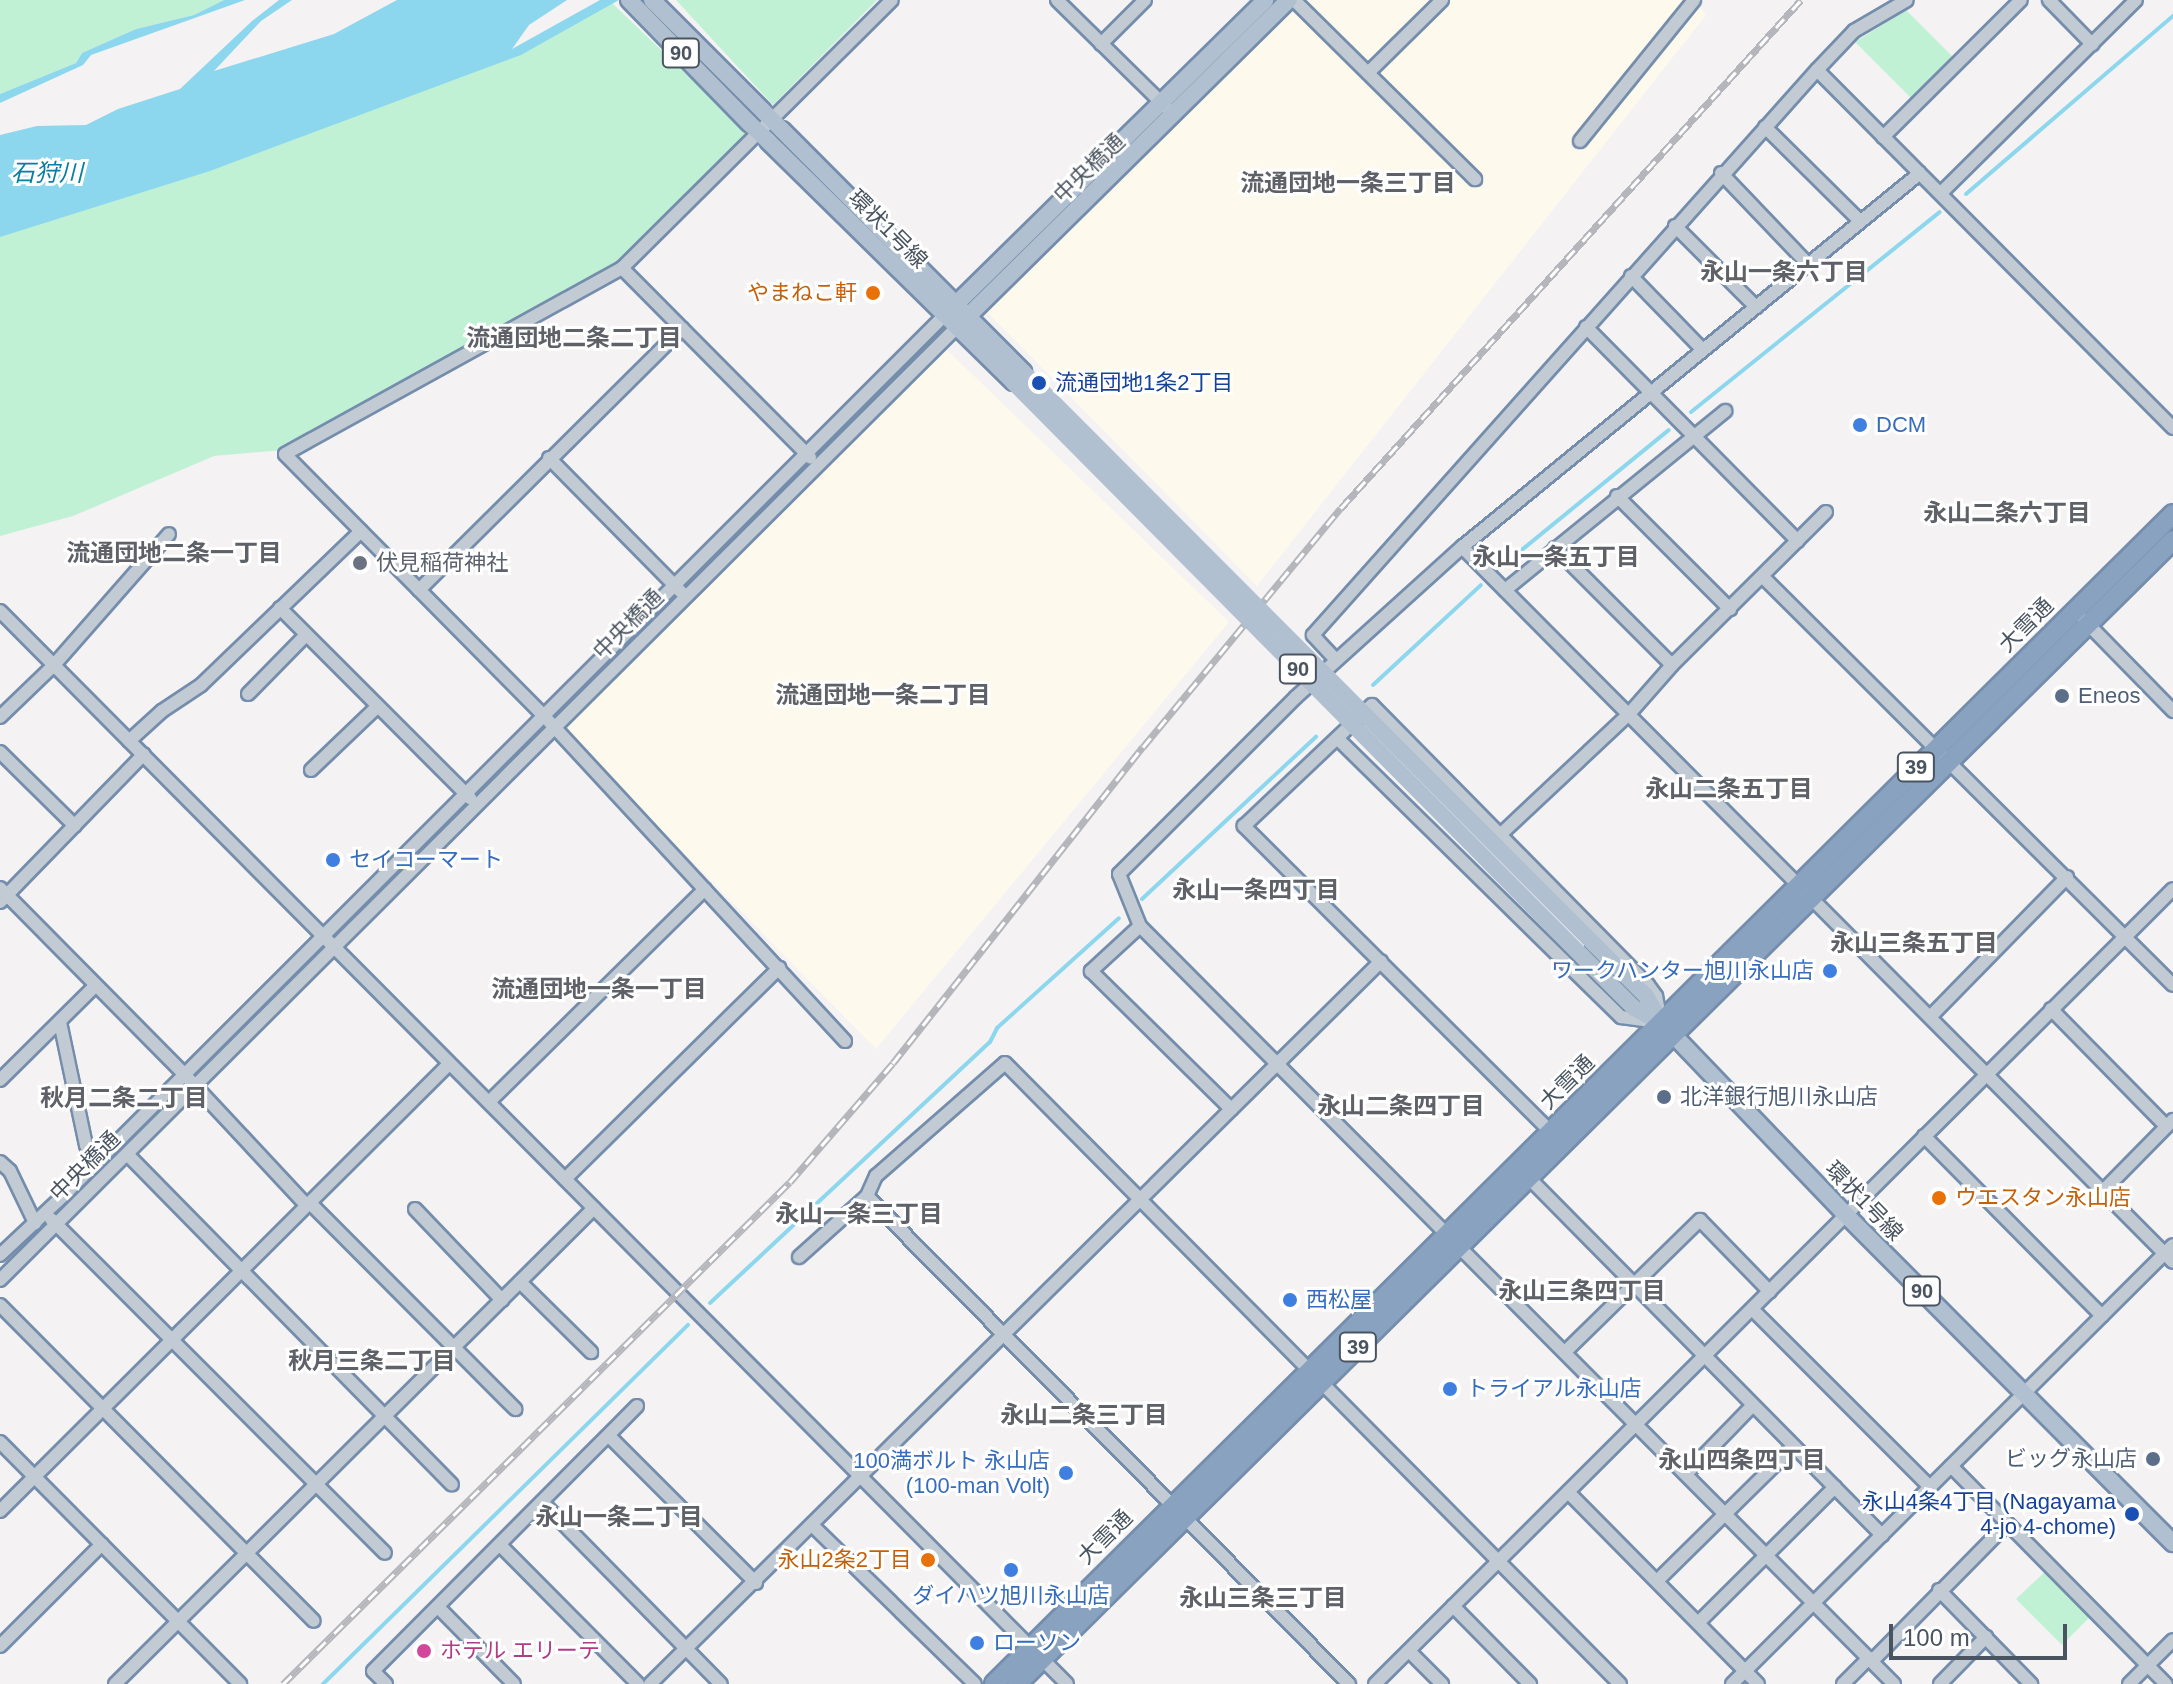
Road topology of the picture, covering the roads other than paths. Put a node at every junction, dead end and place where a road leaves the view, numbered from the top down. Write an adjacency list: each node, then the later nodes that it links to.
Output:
1 (629, 0): 18 (main road, 90)
2 (652, 0): 18 (main road, 90)
3 (892, 0): 30 (street)
4 (1057, 0): 14 (street)
5 (1145, 0): 14 (street)
6 (1265, 0): 19 (main road, 中央橋通)
7 (1292, 0): 17 (street); 19 (main road, 中央橋通)
8 (1442, 0): 17 (street)
9 (1694, 0): 22 (street)
10 (1907, 0): 16 (street)
11 (2021, 0): 21 (street)
12 (2049, 0): 15 (street)
13 (2136, 0): 15 (street)
14 (1101, 44): 19 (street)
15 (2092, 44): 26 (street)
16 (1817, 70): 20 (street); 21 (street)
17 (1368, 73): 25 (street)
18 (740, 101): 33 (main road, 環状1号線 / 90, bridge); 33 (main road, 環状1号線 / 90, bridge)
19 (1168, 109): 33 (main road, 中央橋通)
20 (1765, 127): 23 (street); 27 (street)
21 (1883, 137): 24 (street)
22 (1580, 141)
23 (1721, 173): 28 (street); 29 (street)
24 (1920, 173): 26 (street); 27 (street)
25 (1475, 179)
26 (1941, 193): 39 (street)
27 (1860, 221): 29 (street)
28 (1675, 226): 31 (street); 32 (street)
29 (1808, 264): 32 (street)
30 (622, 268): 35 (street); 47 (street)
31 (1631, 276): 34 (street); 36 (street)
32 (1756, 307): 36 (street)
33 (956, 315): 41 (street, 中央橋通); 43 (street, 中央橋通); 99 (main road, 環状1号線 / 90, bridge)
34 (1586, 327): 37 (street); 63 (street)
35 (682, 329): 41 (street); 42 (street)
36 (1702, 349): 37 (street)
37 (1650, 392): 40 (street); 51 (street)
38 (1725, 411): 40 (street)
39 (2173, 428)
40 (1693, 435): 44 (street); 50 (street)
41 (806, 454): 43 (street); 54 (street, 中央橋通)
42 (549, 458): 54 (street); 55 (street)
43 (818, 465): 57 (street, 中央橋通)
44 (1617, 496): 52 (street); 59 (street)
45 (1826, 512): 50 (street)
46 (2173, 514): 61 (highway, 大雪通 / 39)
47 (361, 531): 55 (street); 58 (street)
48 (169, 534): 64 (street)
49 (2173, 540): 61 (highway, 大雪通 / 39)
50 (1798, 541): 53 (street)
51 (1462, 547): 56 (street); 63 (street)
52 (1555, 548): 56 (street); 65 (street)
53 (1763, 577): 59 (street); 76 (street)
54 (674, 586): 57 (street); 70 (street, 中央橋通)
55 (419, 590): 70 (street)
56 (1505, 590): 69 (street)
57 (686, 597): 72 (street, 中央橋通)
58 (280, 608): 62 (street); 74 (street)
59 (1730, 609): 65 (street)
60 (0, 611): 64 (street)
61 (2081, 617): 68 (street); 76 (highway, 大雪通 / 39)
62 (306, 635): 66 (street); 67 (street)
63 (1336, 660): 88 (street)
64 (54, 665): 71 (street); 74 (street)
65 (1672, 665): 69 (street)
66 (248, 694)
67 (377, 707): 78 (street); 79 (street)
68 (2173, 711)
69 (1629, 714): 82 (street); 86 (street)
70 (544, 716): 72 (street); 79 (street, 中央橋通)
71 (0, 717)
72 (554, 728): 80 (street, 中央橋通); 84 (street)
73 (1338, 739): 82 (street); 92 (street); 99 (street)
74 (129, 741): 77 (street)
75 (0, 752): 81 (street)
76 (1943, 753): 83 (street); 86 (highway, 大雪通 / 39)
77 (144, 754): 81 (street); 89 (street)
78 (311, 770)
79 (465, 793): 80 (street); 89 (street, 中央橋通)
80 (479, 805): 91 (street, 中央橋通)
81 (75, 826): 87 (street)
82 (1500, 835): 99 (street)
83 (2067, 877): 90 (street); 97 (street)
84 (705, 889): 93 (street); 107 (street)
85 (2173, 889): 90 (street)
86 (1803, 890): 97 (street); 99 (highway, 大雪通 / 39)
87 (2, 895): 95 (street)
88 (1140, 926): 101 (street); 108 (street)
89 (323, 935): 91 (street); 103 (street, 中央橋通)
90 (2125, 936): 94 (street); 96 (street)
91 (335, 947): 102 (street); 106 (street, 中央橋通)
92 (1381, 961): 101 (street); 111 (street)
93 (779, 968): 100 (street); 116 (street)
94 (2173, 985)
95 (95, 986): 98 (street); 103 (street)
96 (2051, 1009): 104 (street); 109 (street)
97 (1930, 1017): 104 (street)
98 (60, 1022): 105 (street); 114 (street)
99 (1668, 1029): 111 (highway, 大雪通 / 39); 123 (main road, 環状1号線 / 90)
100 (845, 1041)
101 (1278, 1062): 108 (street); 126 (street)
102 (449, 1064): 107 (street); 120 (street)
103 (184, 1074): 106 (street); 114 (street, 中央橋通)
104 (1987, 1075): 110 (street); 117 (street)
105 (0, 1080)
106 (195, 1086): 112 (street, 中央橋通); 120 (street)
107 (489, 1102): 116 (street)
108 (1231, 1109): 119 (street)
109 (2170, 1123): 117 (street)
110 (1924, 1136): 123 (street); 138 (street)
111 (1558, 1139): 115 (highway, 大雪通 / 39)
112 (128, 1155): 125 (street, 中央橋通); 130 (street)
113 (0, 1162): 124 (street)
114 (95, 1163): 124 (street, 中央橋通)
115 (1524, 1173): 126 (highway, 大雪通 / 39); 133 (street)
116 (565, 1179): 121 (street)
117 (2103, 1191): 127 (street)
118 (867, 1196): 119 (street); 129 (street); 139 (street)
119 (1141, 1198): 139 (street); 145 (street)
120 (309, 1205): 130 (street); 141 (street)
121 (594, 1208): 132 (street); 159 (street)
122 (415, 1209): 135 (street)
123 (1847, 1216): 134 (street); 146 (main road, 環状1号線 / 90)
124 (40, 1218): 125 (street); 128 (street, 中央橋通)
125 (57, 1224): 131 (street, 中央橋通); 140 (street)
126 (1454, 1241): 143 (street); 145 (highway, 大雪通 / 39)
127 (2170, 1253): 138 (street)
128 (0, 1255)
129 (799, 1257)
130 (241, 1271): 140 (street); 151 (street)
131 (0, 1280)
132 (520, 1282): 135 (street); 142 (street)
133 (1634, 1283): 134 (street); 143 (street); 144 (street)
134 (1770, 1292): 137 (street)
135 (502, 1300): 141 (street)
136 (0, 1305): 149 (street)
137 (1753, 1310): 144 (street); 163 (street)
138 (2102, 1316): 146 (street)
139 (1006, 1333): 159 (street); 166 (street)
140 (170, 1340): 149 (street); 160 (street)
141 (452, 1349): 150 (street); 151 (street)
142 (591, 1352)
143 (1565, 1352): 152 (street)
144 (1705, 1357): 147 (street); 152 (street)
145 (1316, 1376): 166 (highway, 大雪通 / 39); 178 (street)
146 (2024, 1393): 156 (street); 172 (main road, 環状1号線 / 90)
147 (1753, 1405): 155 (street); 157 (street)
148 (637, 1406): 153 (street)
149 (101, 1408): 158 (street); 175 (street)
150 (515, 1409)
151 (384, 1417): 160 (street); 161 (street)
152 (1637, 1424): 157 (street); 164 (street)
153 (609, 1436): 165 (street); 180 (street)
154 (0, 1442): 158 (street)
155 (1794, 1446): 162 (street); 168 (street)
156 (1951, 1466): 163 (street); 169 (street)
157 (1686, 1474): 168 (street)
158 (34, 1476): 167 (street); 173 (street)
159 (861, 1478): 170 (street); 193 (street)
160 (315, 1485): 175 (street); 176 (street)
161 (452, 1485)
162 (1835, 1487): 171 (street); 177 (street)
163 (1930, 1487): 171 (street)
164 (1568, 1492): 178 (street); 179 (street)
165 (542, 1502): 174 (street); 191 (street)
166 (1179, 1509): 193 (highway, 大雪通 / 39); 208 (street)
167 (0, 1511)
168 (1725, 1514): 177 (street); 179 (street)
169 (2007, 1524): 181 (street); 195 (street)
170 (813, 1526): 180 (street); 204 (street)
171 (1882, 1535): 182 (street)
172 (2173, 1543)
173 (102, 1544): 186 (street); 190 (street)
174 (500, 1545): 184 (street); 201 (street)
175 (247, 1552): 185 (street); 186 (street)
176 (385, 1553)
177 (1766, 1555): 182 (street); 187 (street)
178 (1499, 1561): 183 (street); 212 (street)
179 (1657, 1581): 187 (street)
180 (756, 1583): 191 (street)
181 (1939, 1590): 188 (street); 194 (street)
182 (1814, 1602): 194 (street); 196 (street)
183 (1453, 1606): 192 (street); 211 (street)
184 (438, 1607): 199 (street); 200 (street)
185 (314, 1621)
186 (178, 1622): 197 (street); 198 (street)
187 (1698, 1623): 196 (street)
188 (1986, 1637): 217 (street); 218 (street)
189 (2173, 1640): 195 (street)
190 (0, 1646)
191 (687, 1650): 202 (street); 203 (street)
192 (1409, 1651): 209 (street); 210 (street)
193 (1037, 1653): 205 (highway, 大雪通 / 39); 206 (highway, 大雪通 / 39); 207 (street)
194 (1870, 1660): 215 (street); 216 (street)
195 (2148, 1666): 219 (street); 220 (street)
196 (1745, 1671): 213 (street); 214 (street)
197 (115, 1684)
198 (240, 1684)
199 (386, 1684)
200 (514, 1684)
201 (638, 1684)
202 (650, 1684)
203 (721, 1684)
204 (975, 1684)
205 (994, 1684)
206 (1017, 1684)
207 (1067, 1684)
208 (1349, 1684)
209 (1375, 1684)
210 (1442, 1684)
211 (1530, 1684)
212 (1620, 1684)
213 (1732, 1684)
214 (1758, 1684)
215 (1843, 1684)
216 (1894, 1684)
217 (1940, 1684)
218 (2031, 1684)
219 (2129, 1684)
220 (2166, 1684)

